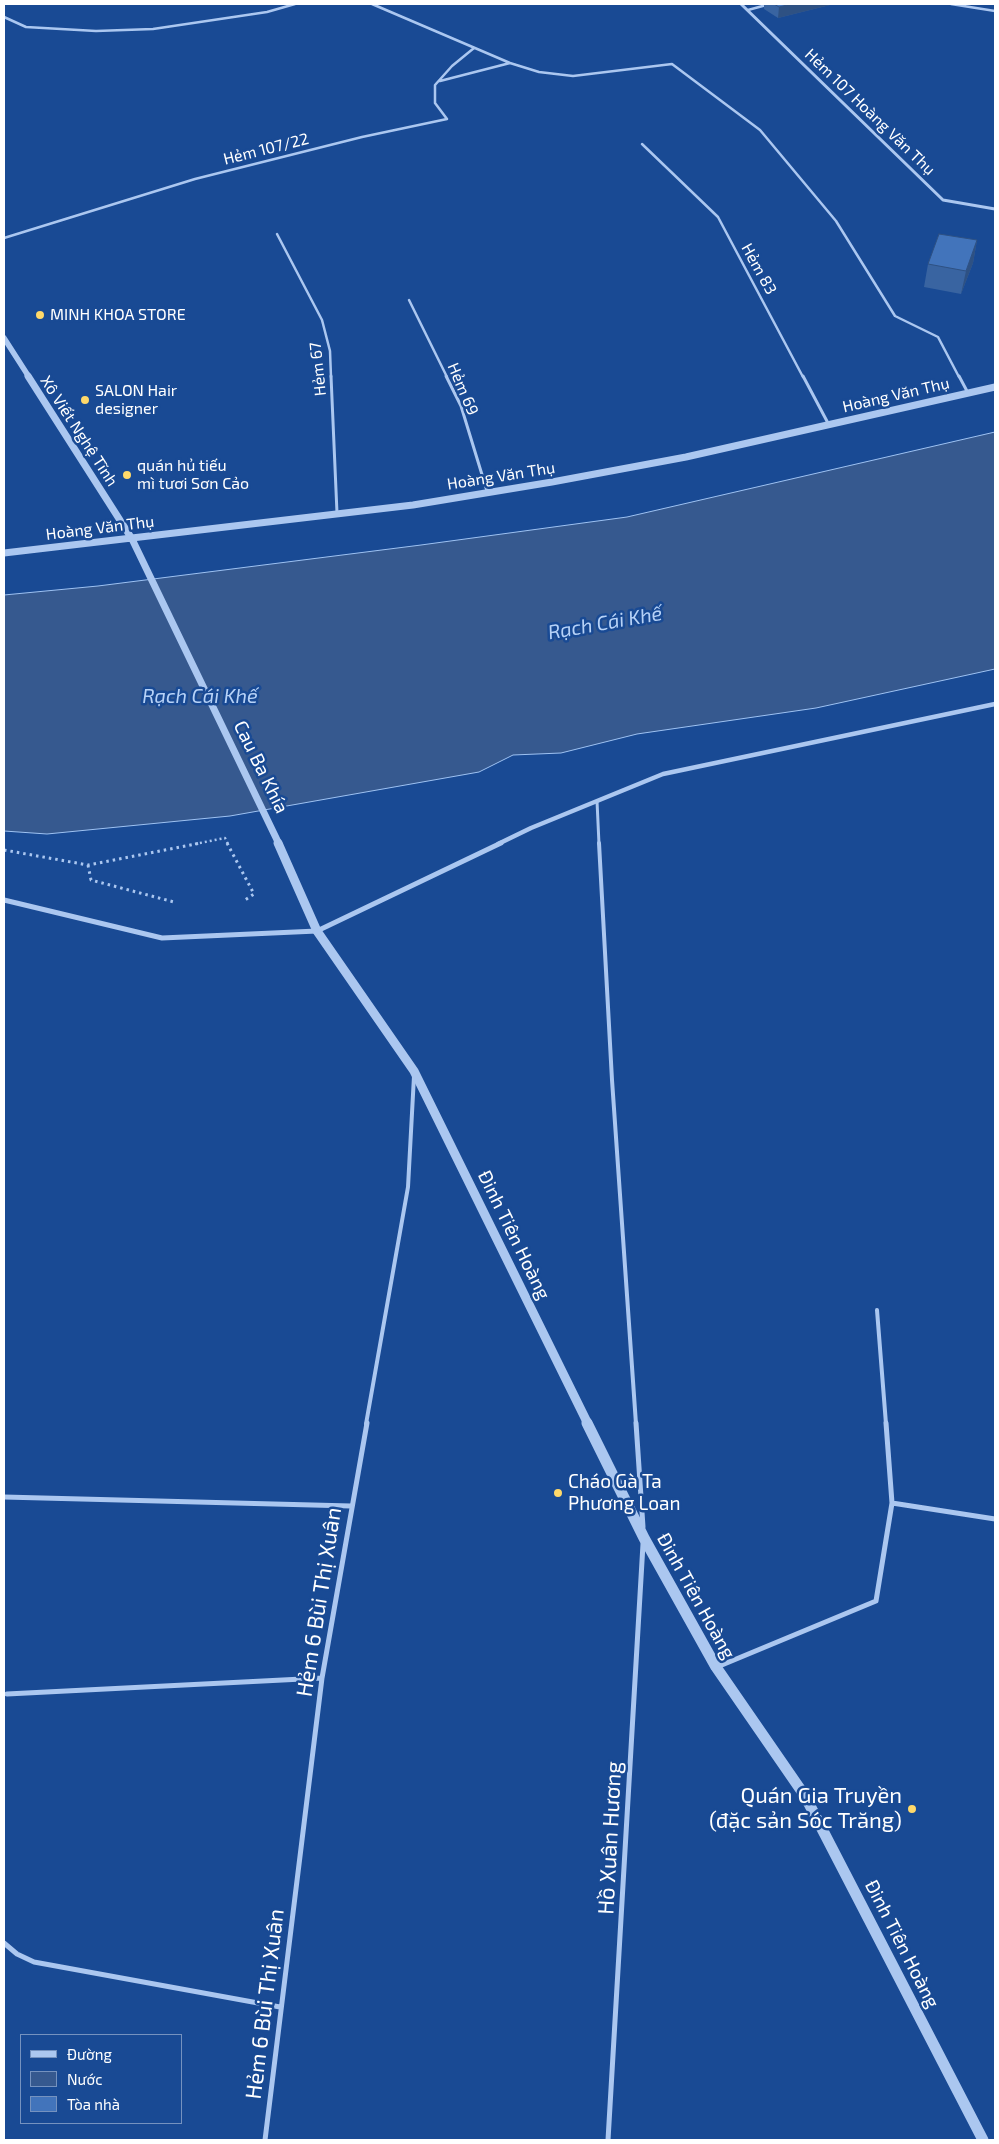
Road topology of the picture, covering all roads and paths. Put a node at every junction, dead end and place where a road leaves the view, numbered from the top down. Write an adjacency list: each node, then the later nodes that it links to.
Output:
1 (295, 4): 8 (lane)
2 (372, 4): 9 (lane)
3 (741, 4): 6 (street, Hẻm 107 Hoàng Văn Thụ)
4 (770, 4): 6 (lane)
5 (951, 4): 7 (lane)
6 (748, 10): 13 (street, Hẻm 107 Hoàng Văn Thụ)
7 (995, 11)
8 (4, 17)
9 (474, 48): 10 (lane); 11 (lane)
10 (510, 63): 11 (lane); 19 (lane)
11 (439, 81): 15 (lane, Hẻm 107/22)
12 (642, 144): 20 (lane, Hẻm 83)
13 (995, 209)
14 (277, 234): 22 (lane, Hẻm 67)
15 (4, 238)
16 (409, 300): 21 (lane, Hẻm 69)
17 (4, 338): 23 (street, Xô Viết Nghệ Tĩnh)
18 (995, 387): 19 (street, Hoàng Văn Thụ)
19 (968, 393): 20 (street, Hoàng Văn Thụ)
20 (830, 425): 21 (street, Hoàng Văn Thụ)
21 (487, 491): 22 (street, Hoàng Văn Thụ)
22 (337, 514): 23 (street, Hoàng Văn Thụ)
23 (132, 539): 24 (street, Hoàng Văn Thụ); 32 (street, Cau Ba Khía)
24 (4, 553)
25 (995, 704): 26 (street)
26 (597, 801): 32 (street); 39 (lane, Hồ Xuân Hương)
27 (4, 850): 28 (path)
28 (88, 865): 30 (path); 31 (path)
29 (4, 900): 32 (street)
30 (175, 902)
31 (241, 902)
32 (317, 931): 33 (street, Đinh Tiên Hoàng)
33 (414, 1071): 37 (lane, Hẻm 6 Bùi Thị Xuân); 39 (street, Đinh Tiên Hoàng)
34 (877, 1310): 36 (lane)
35 (4, 1497): 37 (lane)
36 (892, 1503): 38 (lane); 40 (lane)
37 (351, 1506): 41 (lane, Hẻm 6 Bùi Thị Xuân)
38 (995, 1519)
39 (644, 1538): 40 (street, Đinh Tiên Hoàng); 46 (lane, Hồ Xuân Hương)
40 (716, 1668): 47 (street, Đinh Tiên Hoàng)
41 (322, 1678): 42 (lane); 44 (lane, Hẻm 6 Bùi Thị Xuân)
42 (7, 1694)
43 (4, 1943): 44 (lane)
44 (280, 2007): 45 (lane, Hẻm 6 Bùi Thị Xuân)
45 (265, 2140)
46 (608, 2140)
47 (984, 2140)

